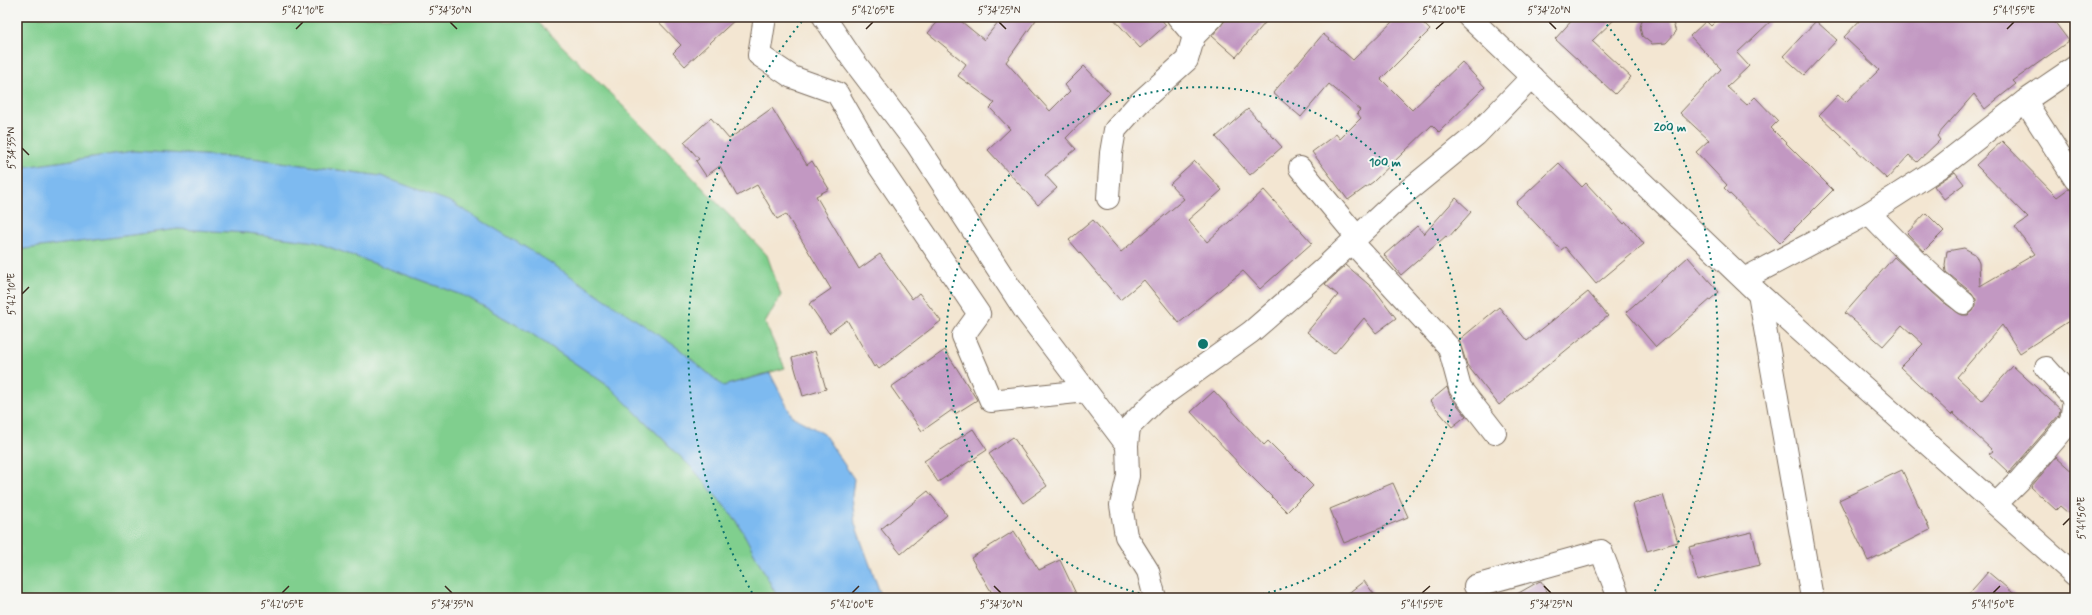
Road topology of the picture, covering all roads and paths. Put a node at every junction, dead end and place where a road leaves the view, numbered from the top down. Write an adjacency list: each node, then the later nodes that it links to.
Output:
1 (765, 17): 18 (street)
2 (824, 17): 18 (street)
3 (1178, 17): 6 (street)
4 (1213, 17): 6 (street)
5 (1469, 17): 8 (street)
6 (1194, 36): 12 (street)
7 (2075, 67): 9 (street)
8 (1532, 77): 14 (street); 15 (street)
9 (2026, 102): 11 (street); 13 (street)
10 (1300, 168): 14 (street)
11 (2075, 179)
12 (1108, 198)
13 (1869, 213): 15 (street); 16 (street)
14 (1355, 240): 20 (street); 21 (street)
15 (1752, 287): 22 (street); 27 (street)
16 (1964, 303)
17 (2046, 368): 19 (street)
18 (1086, 391): 21 (street)
19 (2073, 419): 22 (street)
20 (1495, 433)
21 (1127, 445): 25 (street)
22 (1996, 504): 23 (street)
23 (2075, 575)
24 (1475, 586): 26 (street)
25 (1154, 597)
26 (1619, 598)
27 (1812, 598)

